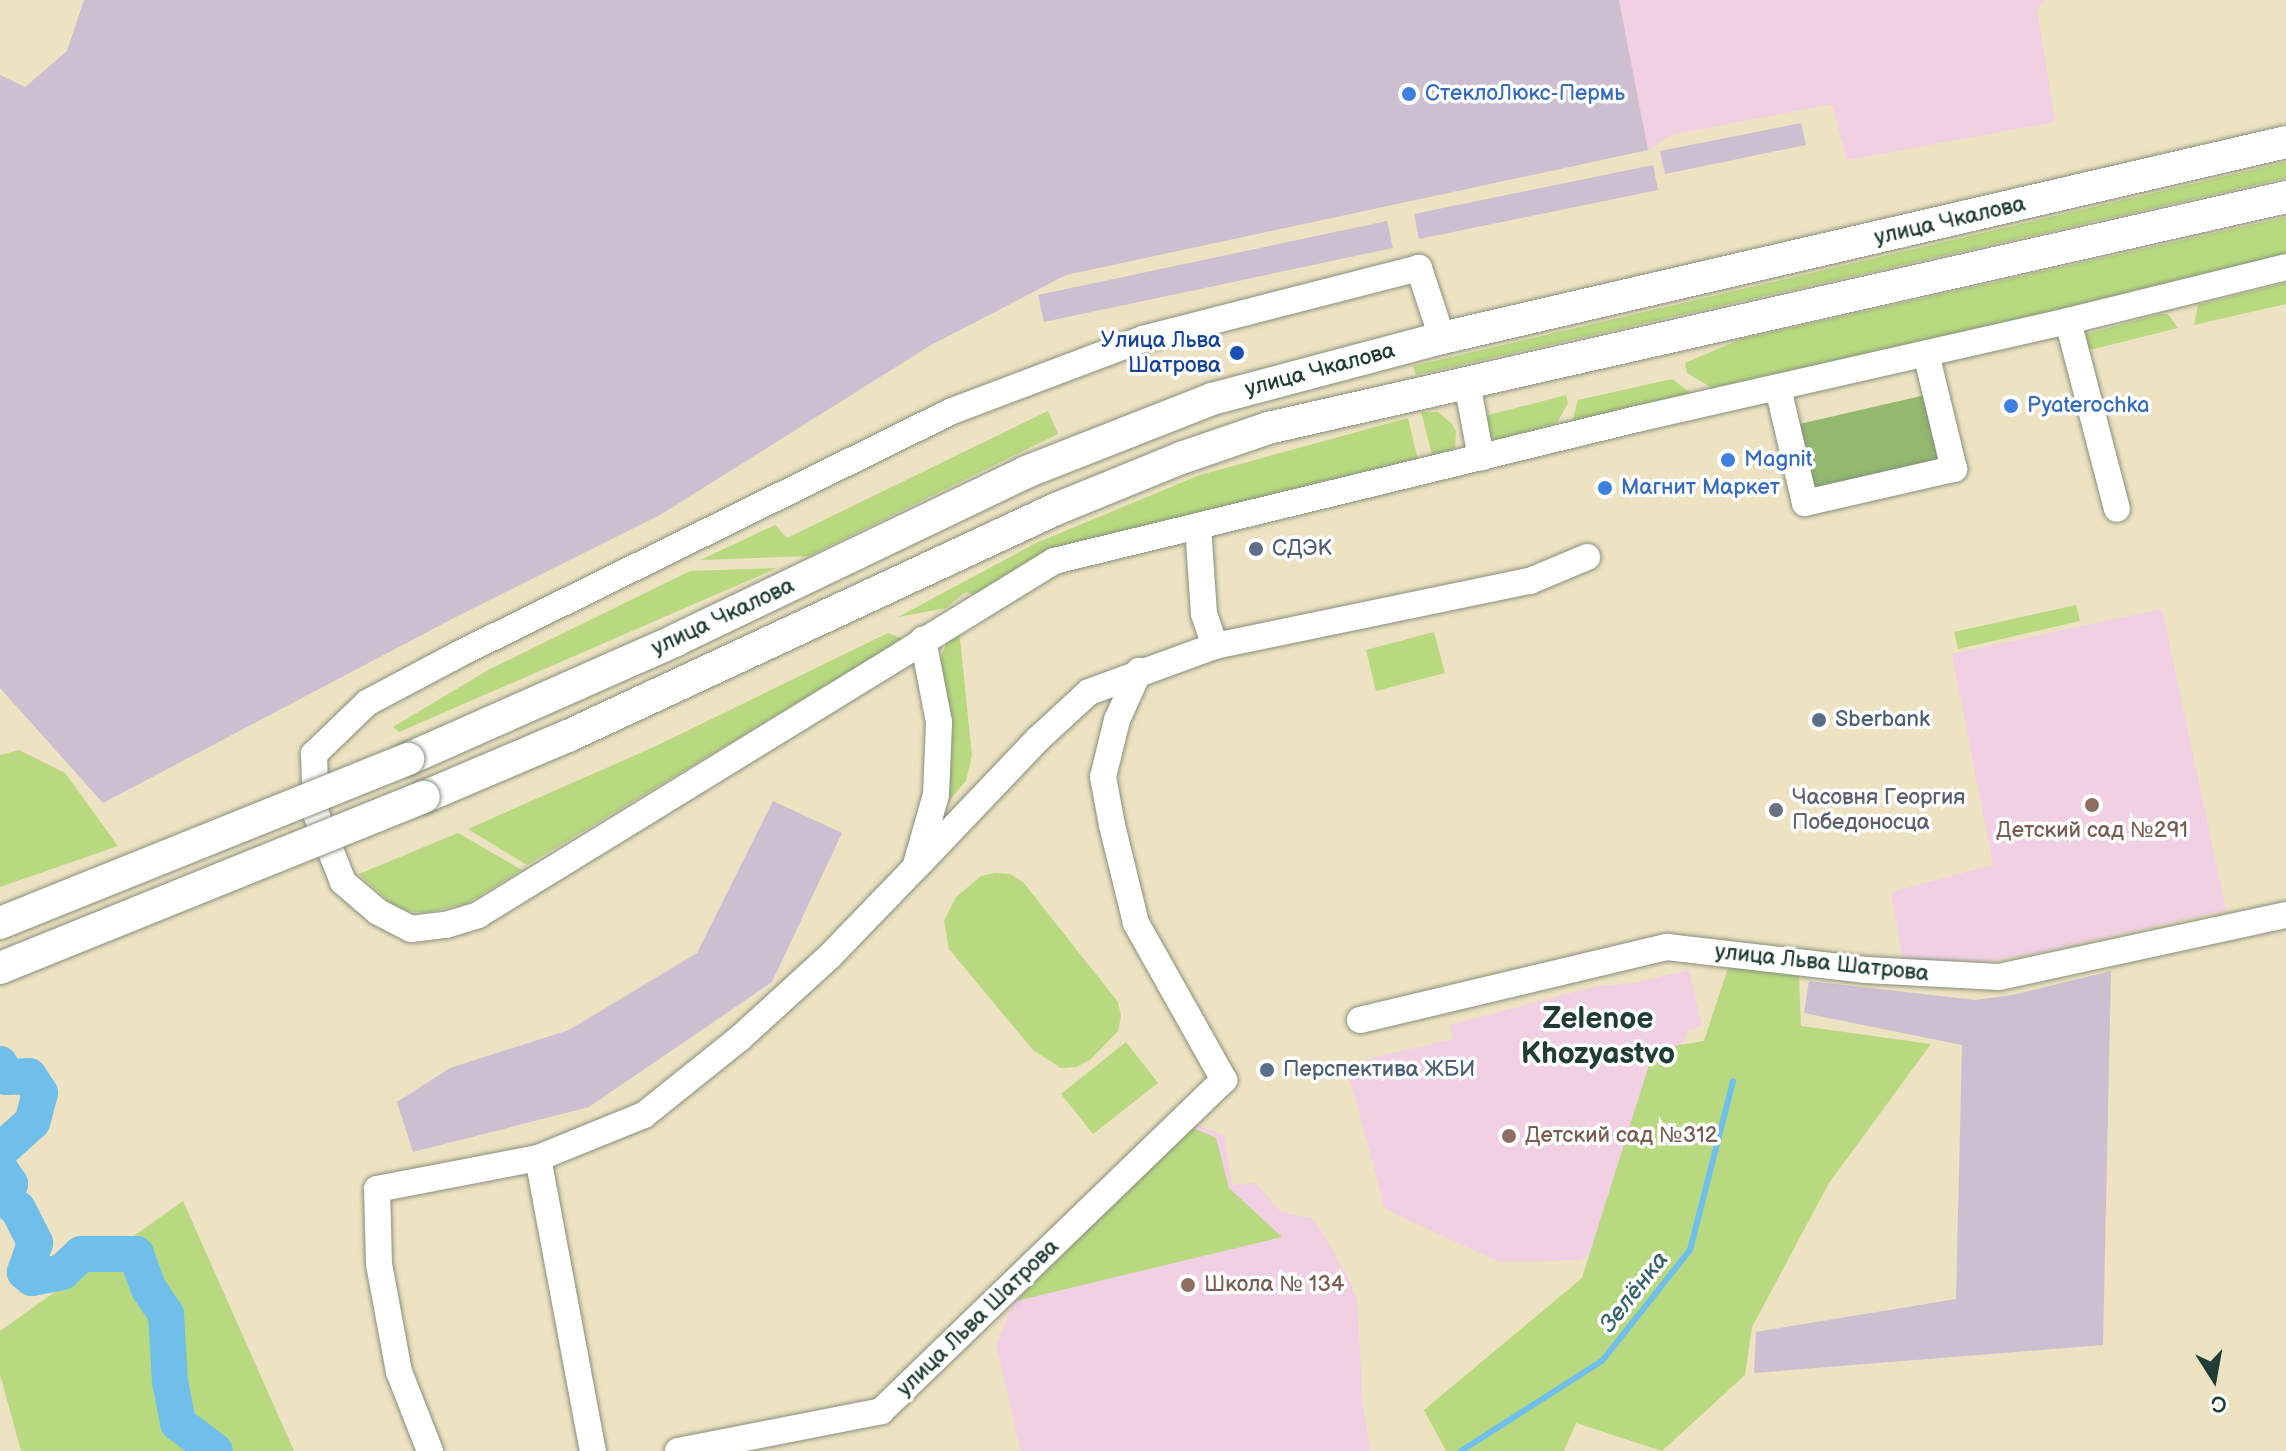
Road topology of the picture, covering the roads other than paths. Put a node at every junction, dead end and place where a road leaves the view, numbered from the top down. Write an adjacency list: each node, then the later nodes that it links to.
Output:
1 (2286, 142): 5 (main road, улица Чкалова)
2 (2286, 197): 7 (main road, улица Чкалова)
3 (2286, 267): 4 (street)
4 (2068, 321): 6 (street); 10 (street)
5 (1442, 338): 13 (street); 18 (main road, улица Чкалова, bridge)
6 (1926, 353): 8 (street); 8 (street)
7 (1467, 383): 9 (street); 19 (main road, улица Чкалова, bridge)
8 (1778, 388): 9 (street)
9 (1481, 458): 11 (street)
10 (2117, 509)
11 (1198, 526): 13 (street); 14 (street)
12 (1587, 557): 14 (street)
13 (923, 640): 16 (street)
14 (1215, 646): 15 (street)
15 (1139, 671): 16 (street); 24 (street, улица Льва Шатрова)
16 (915, 868): 21 (street)
17 (2286, 915): 20 (street, улица Льва Шатрова)
18 (0, 923)
19 (0, 968)
20 (1360, 1020)
21 (538, 1158): 22 (street); 23 (street)
22 (430, 1451)
23 (593, 1451)
24 (678, 1451)

